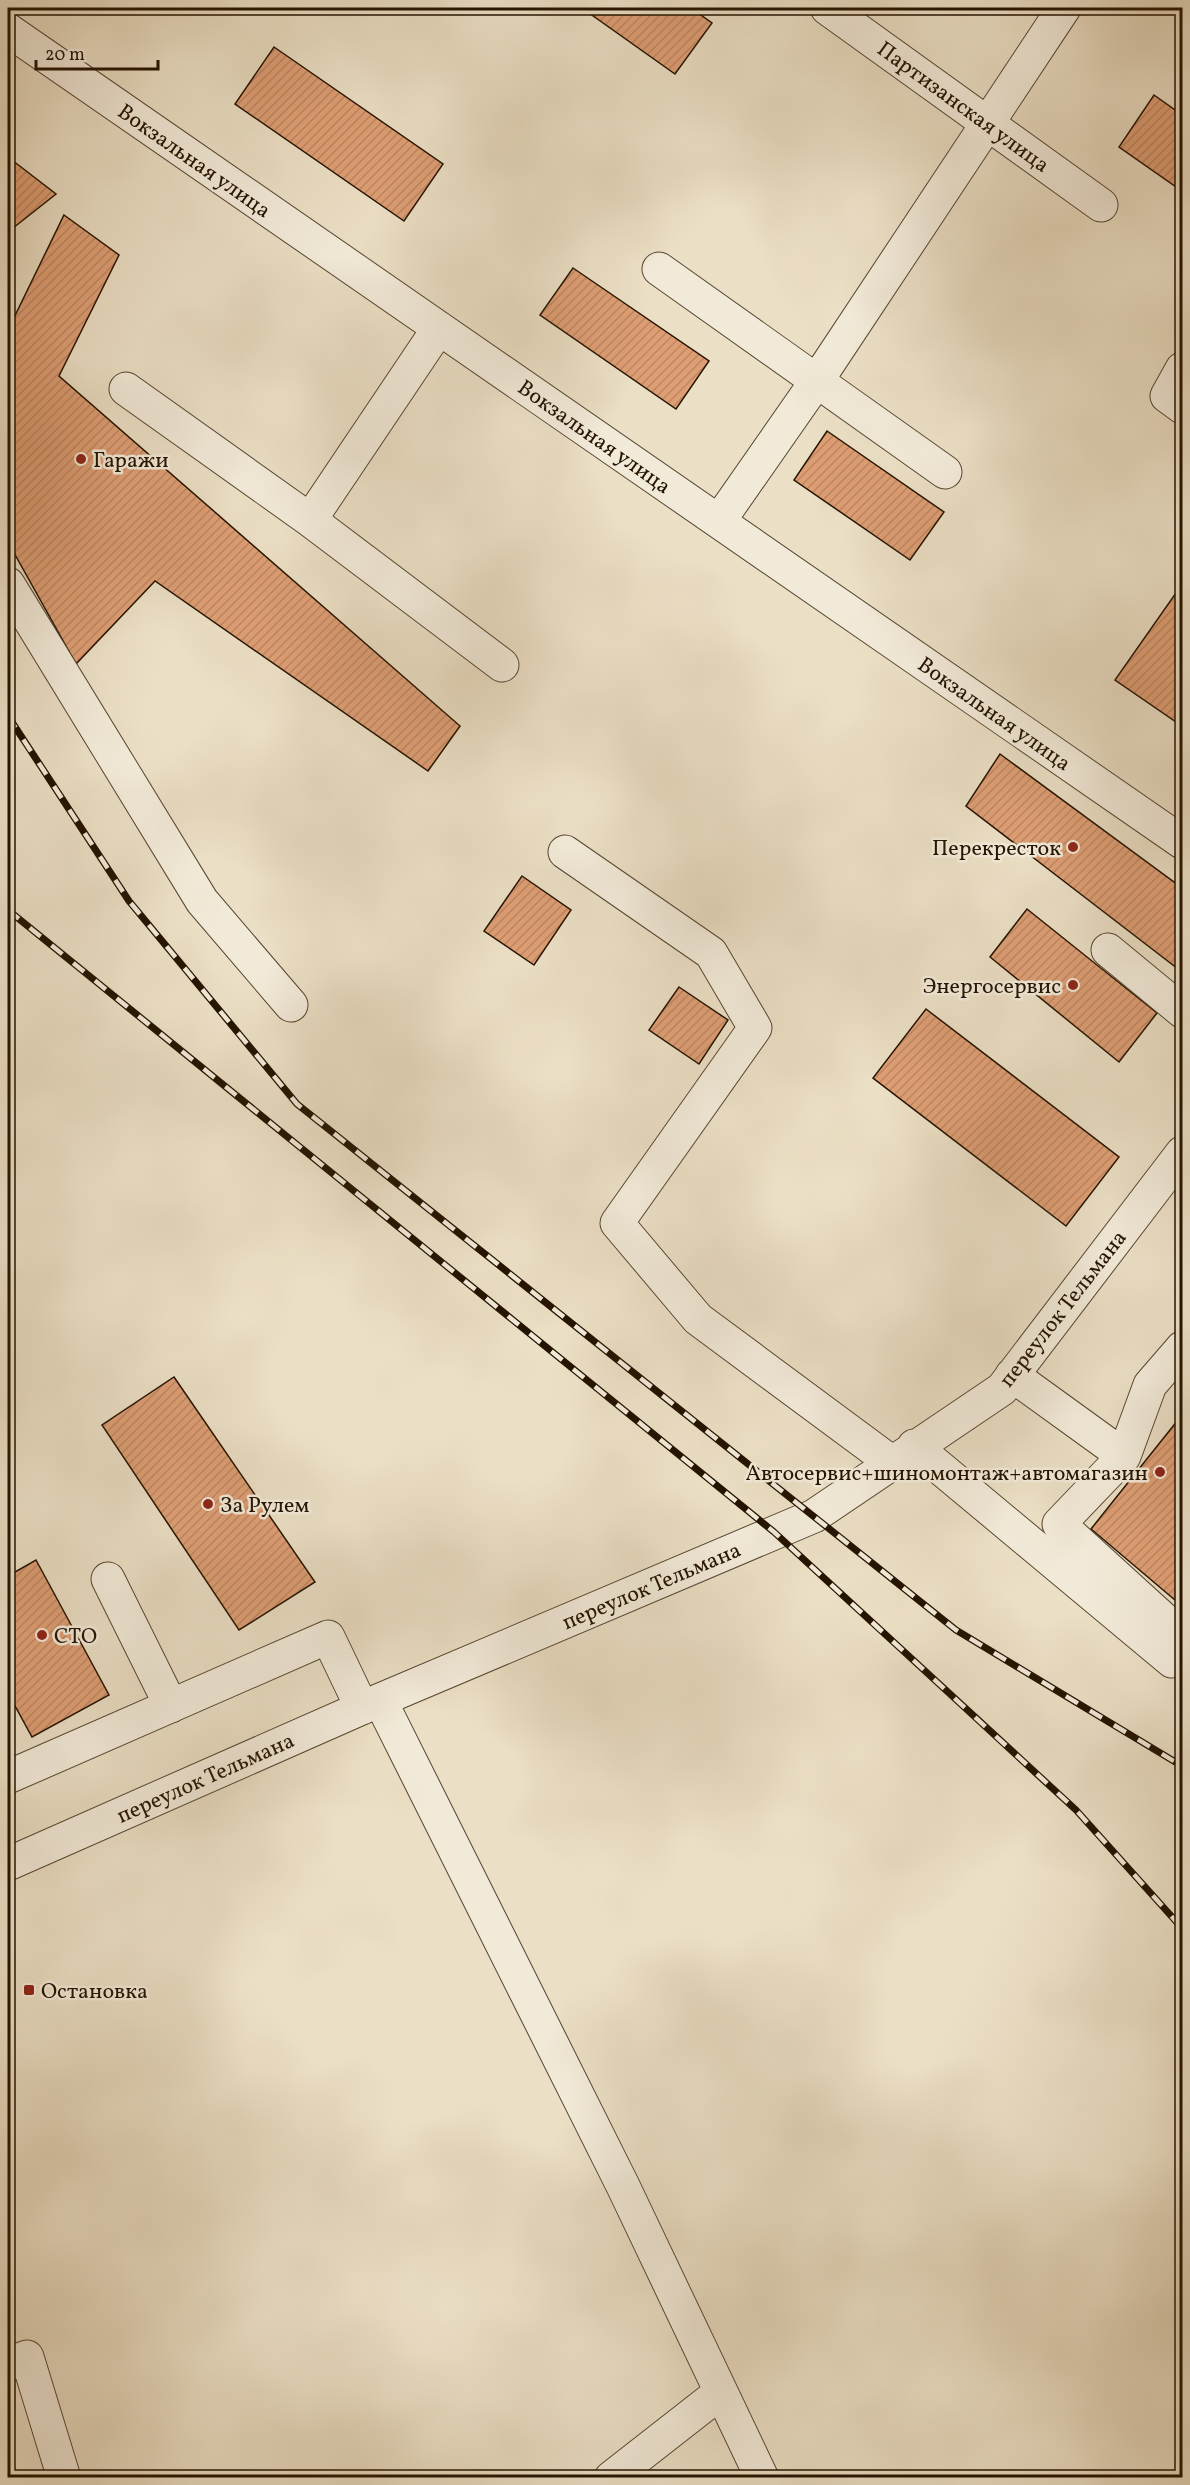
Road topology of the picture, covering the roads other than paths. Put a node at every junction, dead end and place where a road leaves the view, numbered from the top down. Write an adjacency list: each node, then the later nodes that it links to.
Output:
1 (827, 8): 4 (street, Партизанская улица)
2 (1064, 8): 4 (street)
3 (8, 30): 7 (street, Вокзальная улица)
4 (989, 124): 5 (street, Партизанская улица); 8 (street)
5 (1101, 205)
6 (659, 269): 8 (street)
7 (439, 328): 11 (street); 12 (street, Вокзальная улица)
8 (816, 382): 10 (street); 12 (street)
9 (126, 389): 11 (street)
10 (945, 472)
11 (310, 520): 14 (street)
12 (718, 521): 15 (street, Вокзальная улица)
13 (8, 584): 18 (street)
14 (502, 665)
15 (1182, 842)
16 (565, 852): 23 (street)
17 (1108, 951): 19 (street)
18 (291, 1005)
19 (1182, 1011)
20 (1182, 1153): 22 (street, переулок Тельмана)
21 (1182, 1348): 24 (street)
22 (1012, 1374): 23 (street, переулок Тельмана); 24 (street)
23 (903, 1454): 27 (street); 28 (street, переулок Тельмана)
24 (1124, 1456): 26 (street)
25 (108, 1579): 29 (street)
26 (1182, 1636)
27 (1182, 1654)
28 (371, 1704): 29 (street); 31 (street, переулок Тельмана); 33 (street)
29 (171, 1706): 30 (street)
30 (8, 1777)
31 (8, 1864)
32 (8, 2364): 34 (street)
33 (721, 2392): 35 (street); 36 (street)
34 (64, 2478)
35 (611, 2478)
36 (762, 2478)

